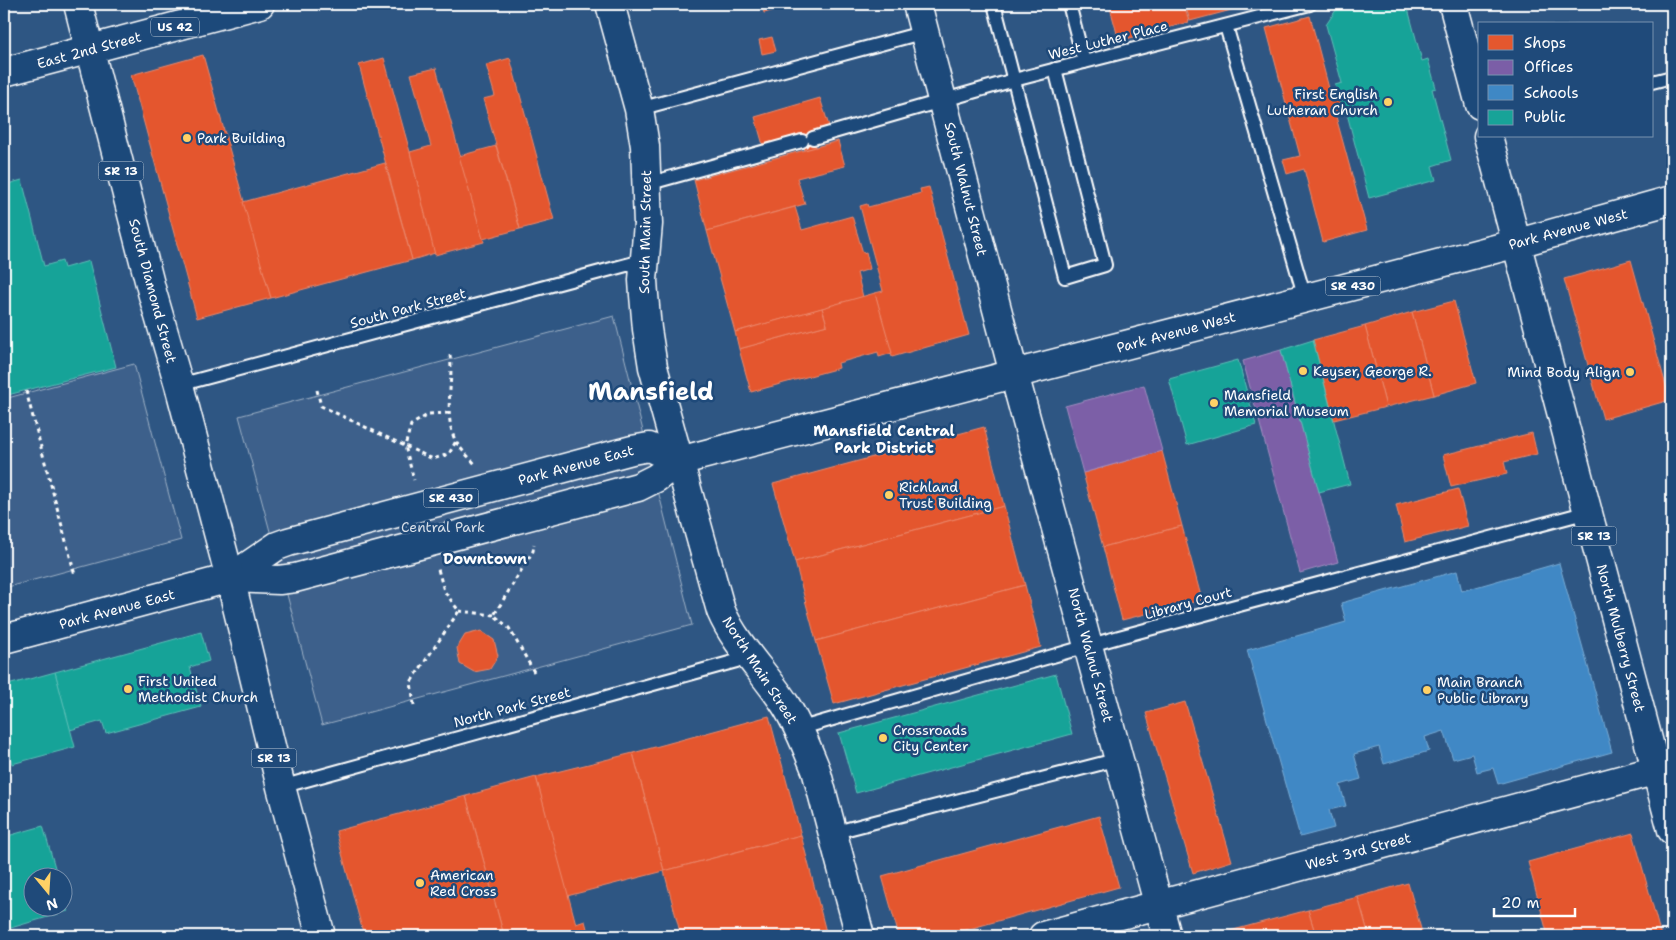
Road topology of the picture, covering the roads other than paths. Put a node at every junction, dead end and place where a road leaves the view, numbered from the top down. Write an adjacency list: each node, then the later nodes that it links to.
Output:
1 (78, 4): 11 (main road, South Diamond Street / SR 13)
2 (260, 4): 11 (main road, East 2nd Street / US 42)
3 (610, 4): 20 (main road, South Main Street)
4 (917, 4): 10 (main road, South Walnut Street)
5 (994, 4): 16 (lane)
6 (1070, 4): 12 (lane)
7 (1310, 4): 9 (lane, West Luther Place)
8 (1453, 4): 18 (main road)
9 (1226, 26): 12 (lane, West Luther Place); 26 (lane)
10 (925, 32): 19 (main road, South Walnut Street); 20 (lane)
11 (89, 50): 14 (main road, East 2nd Street / US 42); 28 (main road, South Diamond Street / SR 13)
12 (1084, 62): 13 (lane, West Luther Place)
13 (1055, 69): 16 (lane, West Luther Place); 16 (lane)
14 (4, 72)
15 (1672, 77): 17 (lane)
16 (1014, 80): 19 (lane, West Luther Place)
17 (1654, 82)
18 (1478, 97)
19 (943, 100): 22 (lane, West Luther Place); 27 (main road, South Walnut Street)
20 (639, 110): 22 (main road, South Main Street)
21 (1489, 138): 24 (main road, SR 13)
22 (647, 184): 25 (main road, South Main Street)
23 (1672, 200): 24 (main road, Park Avenue West / SR 430)
24 (1518, 243): 26 (main road, Park Avenue West / SR 430); 30 (main road, North Mulberry Street / SR 13)
25 (645, 260): 28 (lane, South Park Street); 29 (main road, South Main Street)
26 (1305, 298): 27 (main road, Park Avenue West / SR 430)
27 (1014, 374): 29 (main road, Park Avenue West / SR 430); 33 (main road, North Walnut Street)
28 (179, 385): 31 (main road, South Diamond Street / SR 13)
29 (679, 461): 31 (main road, Park Avenue East / SR 430); 31 (main road, Park Avenue East / SR 430); 34 (main road, North Main Street)
30 (1588, 512): 33 (lane, Library Court); 37 (main road, North Mulberry Street / SR 13)
31 (230, 578): 32 (main road, Park Avenue East / SR 430); 38 (main road, SR 13)
32 (4, 639)
33 (1088, 646): 35 (lane, Library Court); 36 (main road, North Walnut Street)
34 (751, 657): 35 (main road, North Main Street); 38 (lane, North Park Street)
35 (798, 729): 40 (main road, North Main Street)
36 (1119, 759): 40 (lane); 41 (main road, North Walnut Street)
37 (1664, 769): 39 (main road, North Mulberry Street / SR 13); 41 (main road, West 3rd Street)
38 (281, 786): 42 (main road, SR 13)
39 (1672, 830)
40 (832, 833): 43 (main road, North Main Street)
41 (1158, 905): 44 (main road, West 3rd Street); 45 (main road, North Walnut Street)
42 (322, 936)
43 (860, 936)
44 (1043, 936)
45 (1167, 936)

